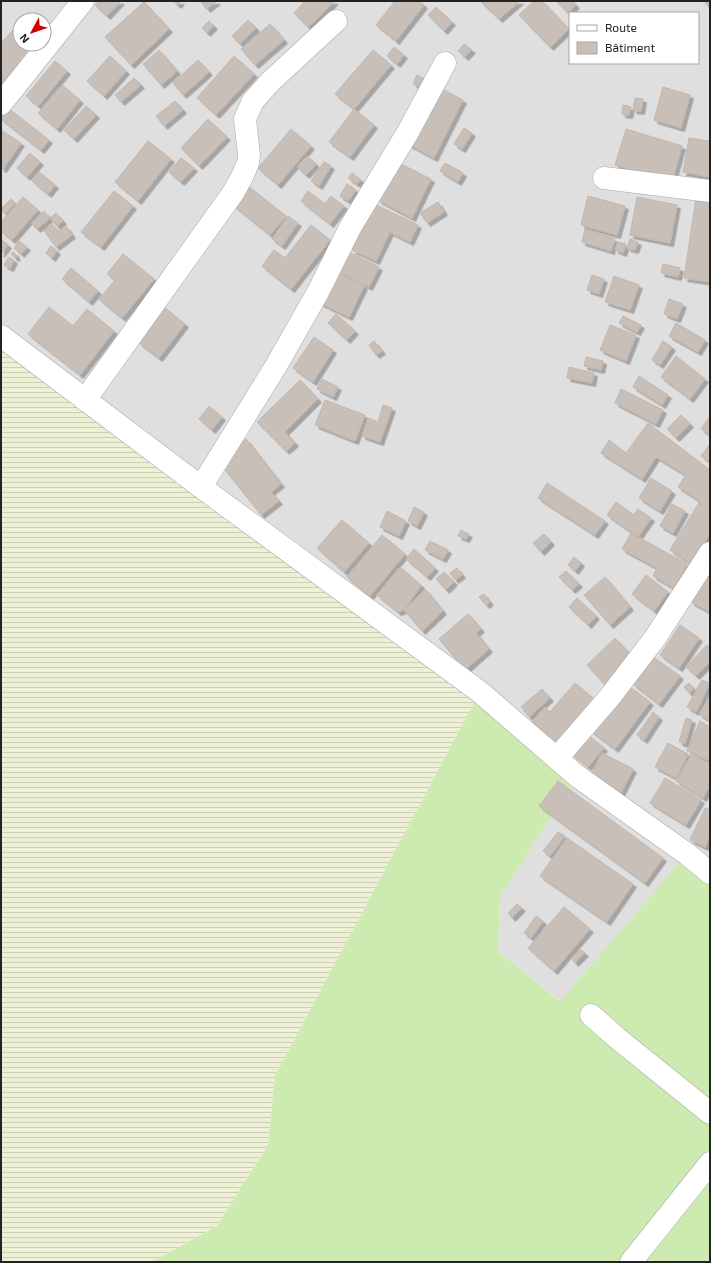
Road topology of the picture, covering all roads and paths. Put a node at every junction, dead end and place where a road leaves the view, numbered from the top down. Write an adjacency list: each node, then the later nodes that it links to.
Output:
1 (83, 1): 4 (street)
2 (336, 21): 8 (street)
3 (446, 63): 9 (street)
4 (1, 104)
5 (604, 178): 6 (street)
6 (710, 191)
7 (1, 336): 8 (street)
8 (85, 400): 9 (street)
9 (201, 487): 11 (street)
10 (710, 553): 11 (street)
11 (557, 758): 12 (street)
12 (710, 872)
13 (591, 1015): 14 (street)
14 (710, 1113)
15 (710, 1163): 16 (street)
16 (631, 1262)

